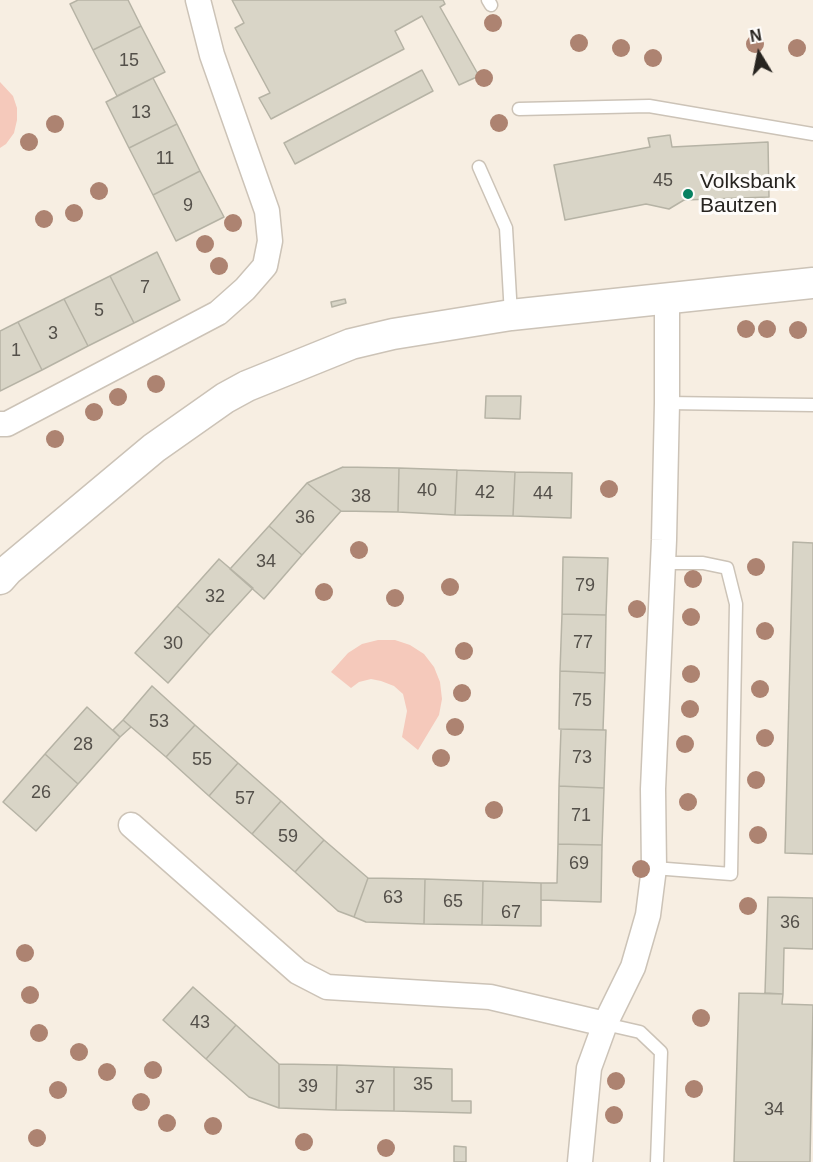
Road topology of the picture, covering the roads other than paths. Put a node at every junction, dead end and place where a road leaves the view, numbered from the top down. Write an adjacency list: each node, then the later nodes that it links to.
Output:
1 (198, 0): 10 (street)
2 (519, 109): 3 (lane)
3 (813, 134)
4 (478, 167): 7 (lane)
5 (813, 283): 6 (street)
6 (666, 299): 7 (street); 8 (street)
7 (511, 315): 12 (street)
8 (667, 403): 9 (lane); 11 (street)
9 (813, 405)
10 (0, 424)
11 (663, 563): 14 (street); 14 (lane)
12 (2, 571)
13 (131, 825): 15 (street)
14 (654, 868): 15 (street)
15 (605, 1024): 16 (street); 17 (lane)
16 (580, 1162)
17 (657, 1162)

